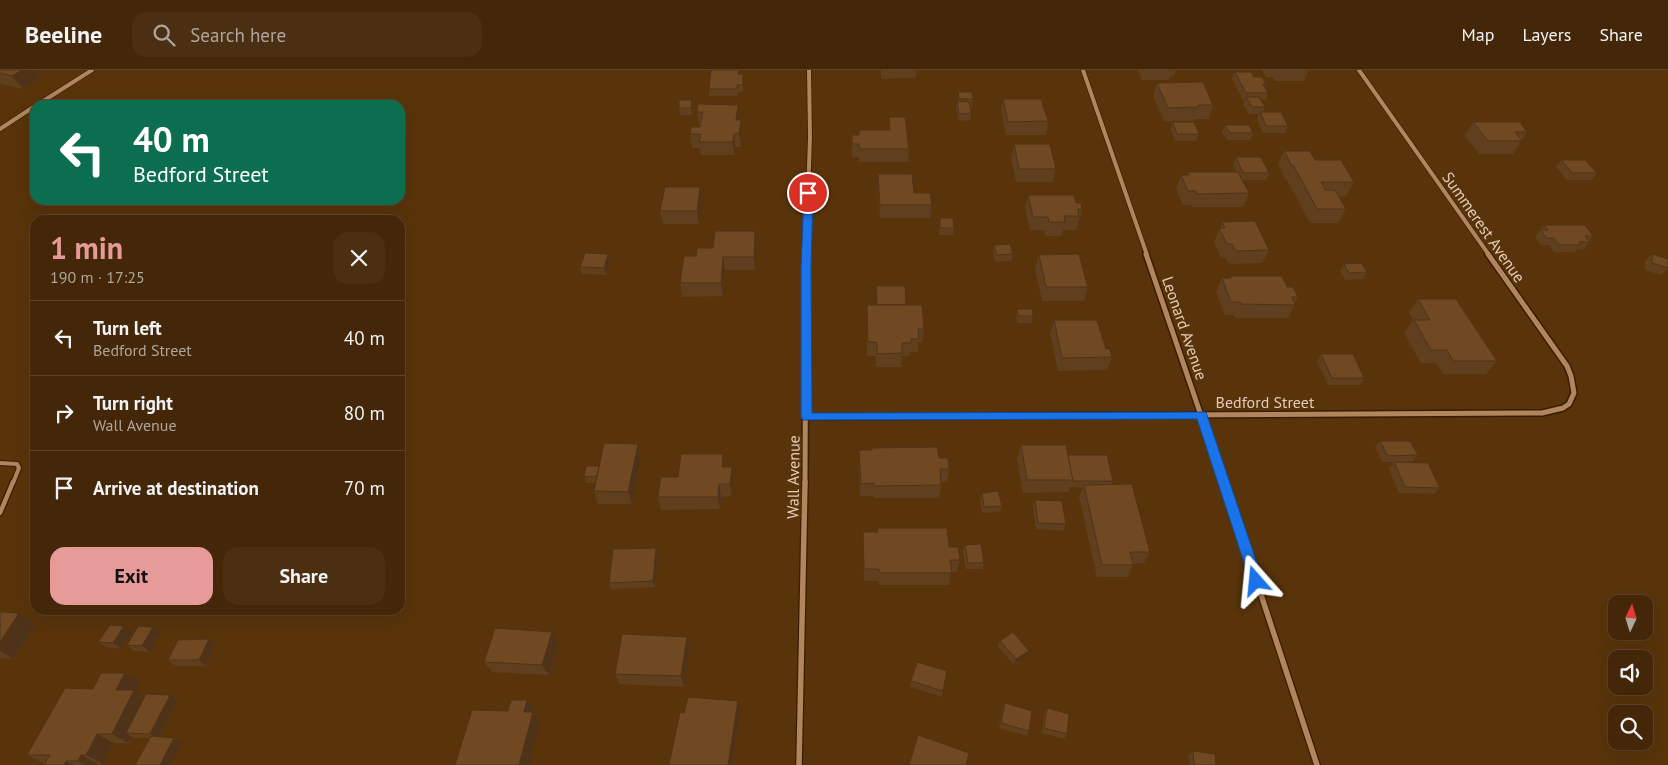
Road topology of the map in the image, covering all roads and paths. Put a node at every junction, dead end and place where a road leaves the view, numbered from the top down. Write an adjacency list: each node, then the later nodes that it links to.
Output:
1 (92, 70): 5 (street)
2 (809, 70): 10 (street, Wall Avenue)
3 (1083, 70): 9 (street, Leonard Avenue)
4 (1359, 70): 8 (street, Summerest Avenue)
5 (45, 100)
6 (30, 110): 7 (street)
7 (0, 129)
8 (1571, 402): 9 (street, Bedford Street)
9 (1202, 415): 10 (street, Bedford Street); 14 (street, Leonard Avenue)
10 (807, 417): 13 (street, Wall Avenue)
11 (0, 463): 12 (lane)
12 (0, 513)
13 (798, 765)
14 (1317, 765)

